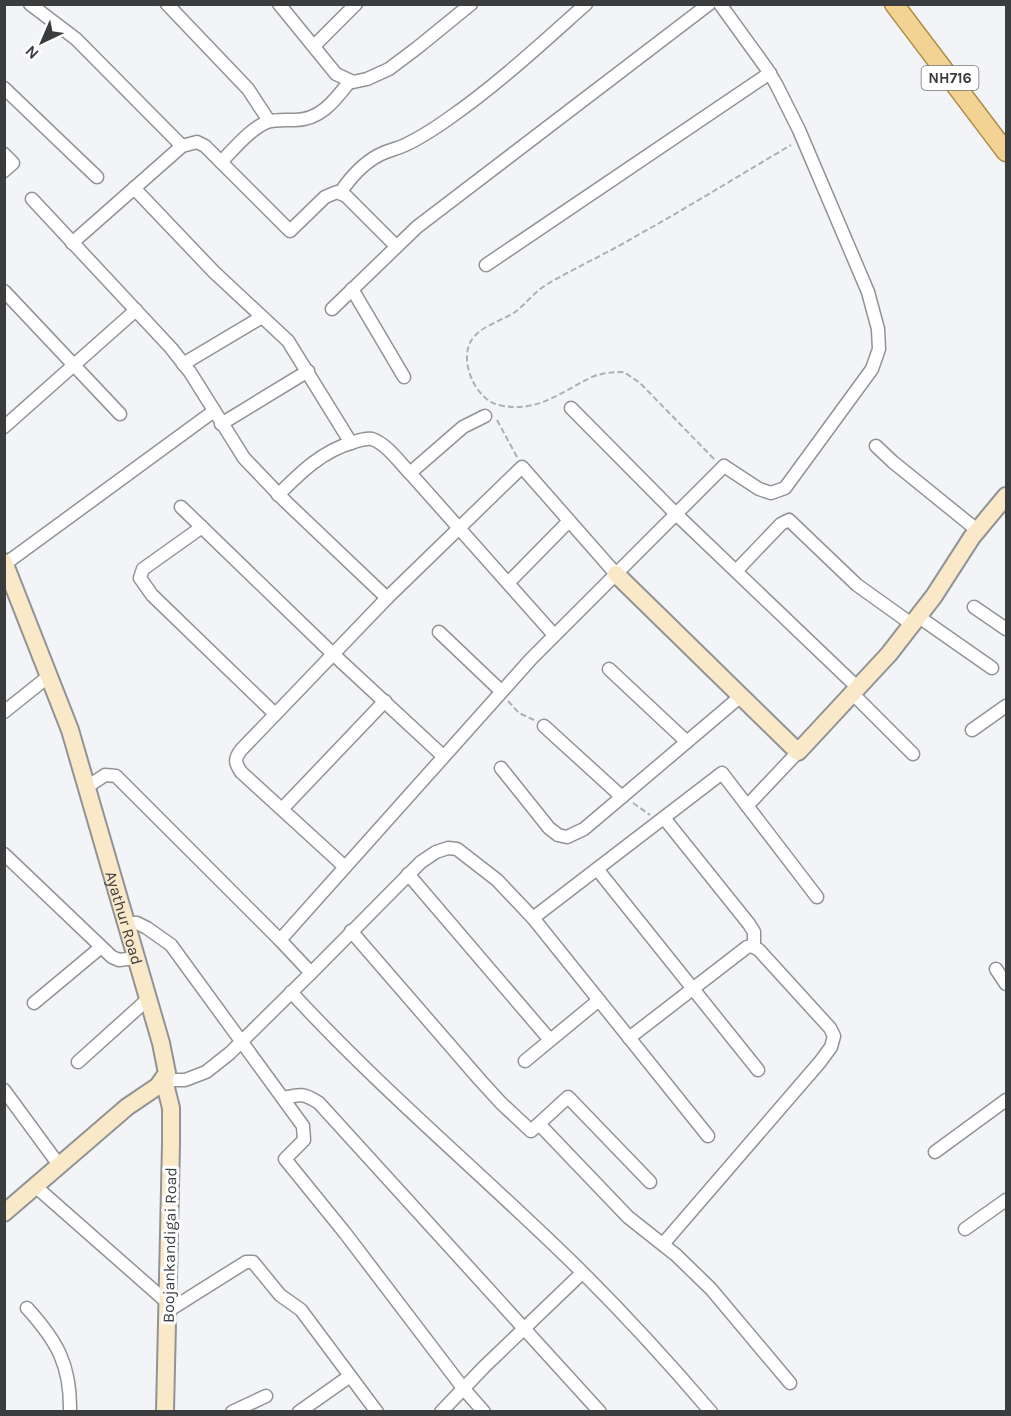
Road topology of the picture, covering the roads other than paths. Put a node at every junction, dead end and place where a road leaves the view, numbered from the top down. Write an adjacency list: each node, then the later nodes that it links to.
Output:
1 (30, 4): 15 (street)
2 (167, 4): 14 (street)
3 (279, 4): 10 (street)
4 (356, 4): 10 (street)
5 (471, 4): 12 (street)
6 (586, 4): 22 (street)
7 (709, 4): 25 (street)
8 (720, 4): 11 (street)
9 (894, 4): 16 (main road, NH716)
10 (314, 46): 12 (street)
11 (770, 73): 26 (street); 48 (street)
12 (350, 81): 14 (street)
13 (4, 88): 20 (street)
14 (268, 121): 18 (street)
15 (182, 146): 18 (street); 21 (street)
16 (1006, 152)
17 (4, 154): 19 (street)
18 (221, 162): 22 (street)
19 (4, 171)
20 (97, 177)
21 (134, 188): 24 (street); 31 (street)
22 (340, 193): 25 (street)
23 (32, 199): 24 (street)
24 (72, 243): 30 (street)
25 (396, 246): 27 (street)
26 (486, 265)
27 (352, 289): 29 (street); 35 (street)
28 (4, 291): 33 (street)
29 (332, 309)
30 (136, 310): 32 (street); 33 (street)
31 (262, 317): 32 (street); 34 (street)
32 (183, 364): 37 (street)
33 (74, 365): 38 (street); 41 (street)
34 (308, 371): 40 (street); 42 (street)
35 (404, 377)
36 (571, 408): 48 (street)
37 (214, 411): 40 (street); 53 (street)
38 (120, 414)
39 (490, 415): 44 (street)
40 (221, 424): 45 (street)
41 (4, 427)
42 (351, 442): 44 (street); 45 (street)
43 (876, 446): 52 (street)
44 (411, 473): 51 (street)
45 (278, 495): 57 (street)
46 (1006, 496): 52 (street)
47 (181, 507): 50 (street)
48 (676, 514): 54 (street); 55 (street)
49 (570, 521): 51 (street); 55 (street); 56 (street)
50 (202, 527): 63 (street); 73 (street)
51 (460, 528): 56 (street); 57 (street)
52 (977, 530): 59 (street)
53 (5, 563): 66 (street, Ayathur Road)
54 (736, 571): 59 (street); 68 (street)
55 (616, 574): 62 (street); 69 (street)
56 (508, 583): 62 (street)
57 (387, 598): 63 (street)
58 (974, 607): 60 (street)
59 (916, 621): 64 (street); 68 (street)
60 (1006, 629)
61 (439, 632): 67 (street)
62 (554, 635): 67 (street)
63 (333, 654): 70 (street); 73 (street)
64 (992, 668)
65 (609, 669): 76 (street)
66 (49, 676): 72 (street); 81 (street, Ayathur Road)
67 (501, 691): 79 (street)
68 (856, 691): 77 (street); 78 (street)
69 (741, 696): 76 (street); 77 (street)
70 (385, 701): 79 (street); 84 (street)
71 (1006, 706): 75 (street)
72 (5, 711)
73 (275, 714): 84 (street)
74 (544, 726): 82 (street)
75 (972, 730)
76 (687, 742): 82 (street)
77 (798, 752): 83 (street)
78 (913, 754)
79 (443, 756): 87 (street)
80 (501, 768): 82 (street)
81 (87, 787): 92 (street, Ayathur Road); 94 (street)
82 (622, 797)
83 (747, 806): 85 (street); 90 (street)
84 (282, 809): 87 (street)
85 (661, 820): 88 (street); 95 (street)
86 (4, 854): 96 (street)
87 (345, 867): 94 (street)
88 (597, 869): 91 (street); 101 (street)
89 (408, 874): 91 (street); 93 (street); 107 (street)
90 (817, 897)
91 (533, 918): 104 (street)
92 (126, 923): 97 (street, Ayathur Road); 108 (street)
93 (351, 932): 99 (street); 116 (street)
94 (280, 940): 99 (street)
95 (754, 947): 101 (street); 125 (street)
96 (100, 948): 97 (street); 105 (street)
97 (136, 958): 103 (street, Ayathur Road)
98 (996, 969): 100 (street)
99 (310, 973): 102 (street)
100 (1006, 984)
101 (693, 989): 106 (street); 111 (street)
102 (291, 992): 108 (street); 126 (street)
103 (148, 999): 110 (street); 112 (street, Ayathur Road)
104 (599, 1000): 106 (street); 107 (street)
105 (34, 1003)
106 (629, 1038): 117 (street)
107 (550, 1040): 109 (street)
108 (242, 1041): 112 (street); 114 (street)
109 (525, 1061)
110 (78, 1062)
111 (758, 1070)
112 (164, 1080): 119 (street); 127 (street, Boojankandigai Road)
113 (6, 1095): 119 (street)
114 (283, 1098): 129 (street); 132 (street)
115 (1006, 1100): 118 (street)
116 (539, 1124): 120 (street); 125 (street)
117 (708, 1136)
118 (934, 1152)
119 (59, 1165): 121 (street)
120 (650, 1182)
121 (35, 1186): 123 (street); 127 (street)
122 (1006, 1200): 124 (street)
123 (4, 1213)
124 (965, 1230)
125 (663, 1244): 131 (street)
126 (582, 1273): 129 (street); 142 (street)
127 (168, 1307): 130 (street); 135 (street, Boojankandigai Road)
128 (27, 1308): 134 (street)
129 (524, 1329): 132 (street); 141 (street)
130 (350, 1376): 137 (street); 138 (street)
131 (790, 1383)
132 (463, 1388): 139 (street); 140 (street)
133 (266, 1396): 136 (street)
134 (70, 1412)
135 (165, 1412)
136 (232, 1412)
137 (299, 1412)
138 (377, 1412)
139 (441, 1412)
140 (484, 1412)
141 (600, 1412)
142 (711, 1412)

